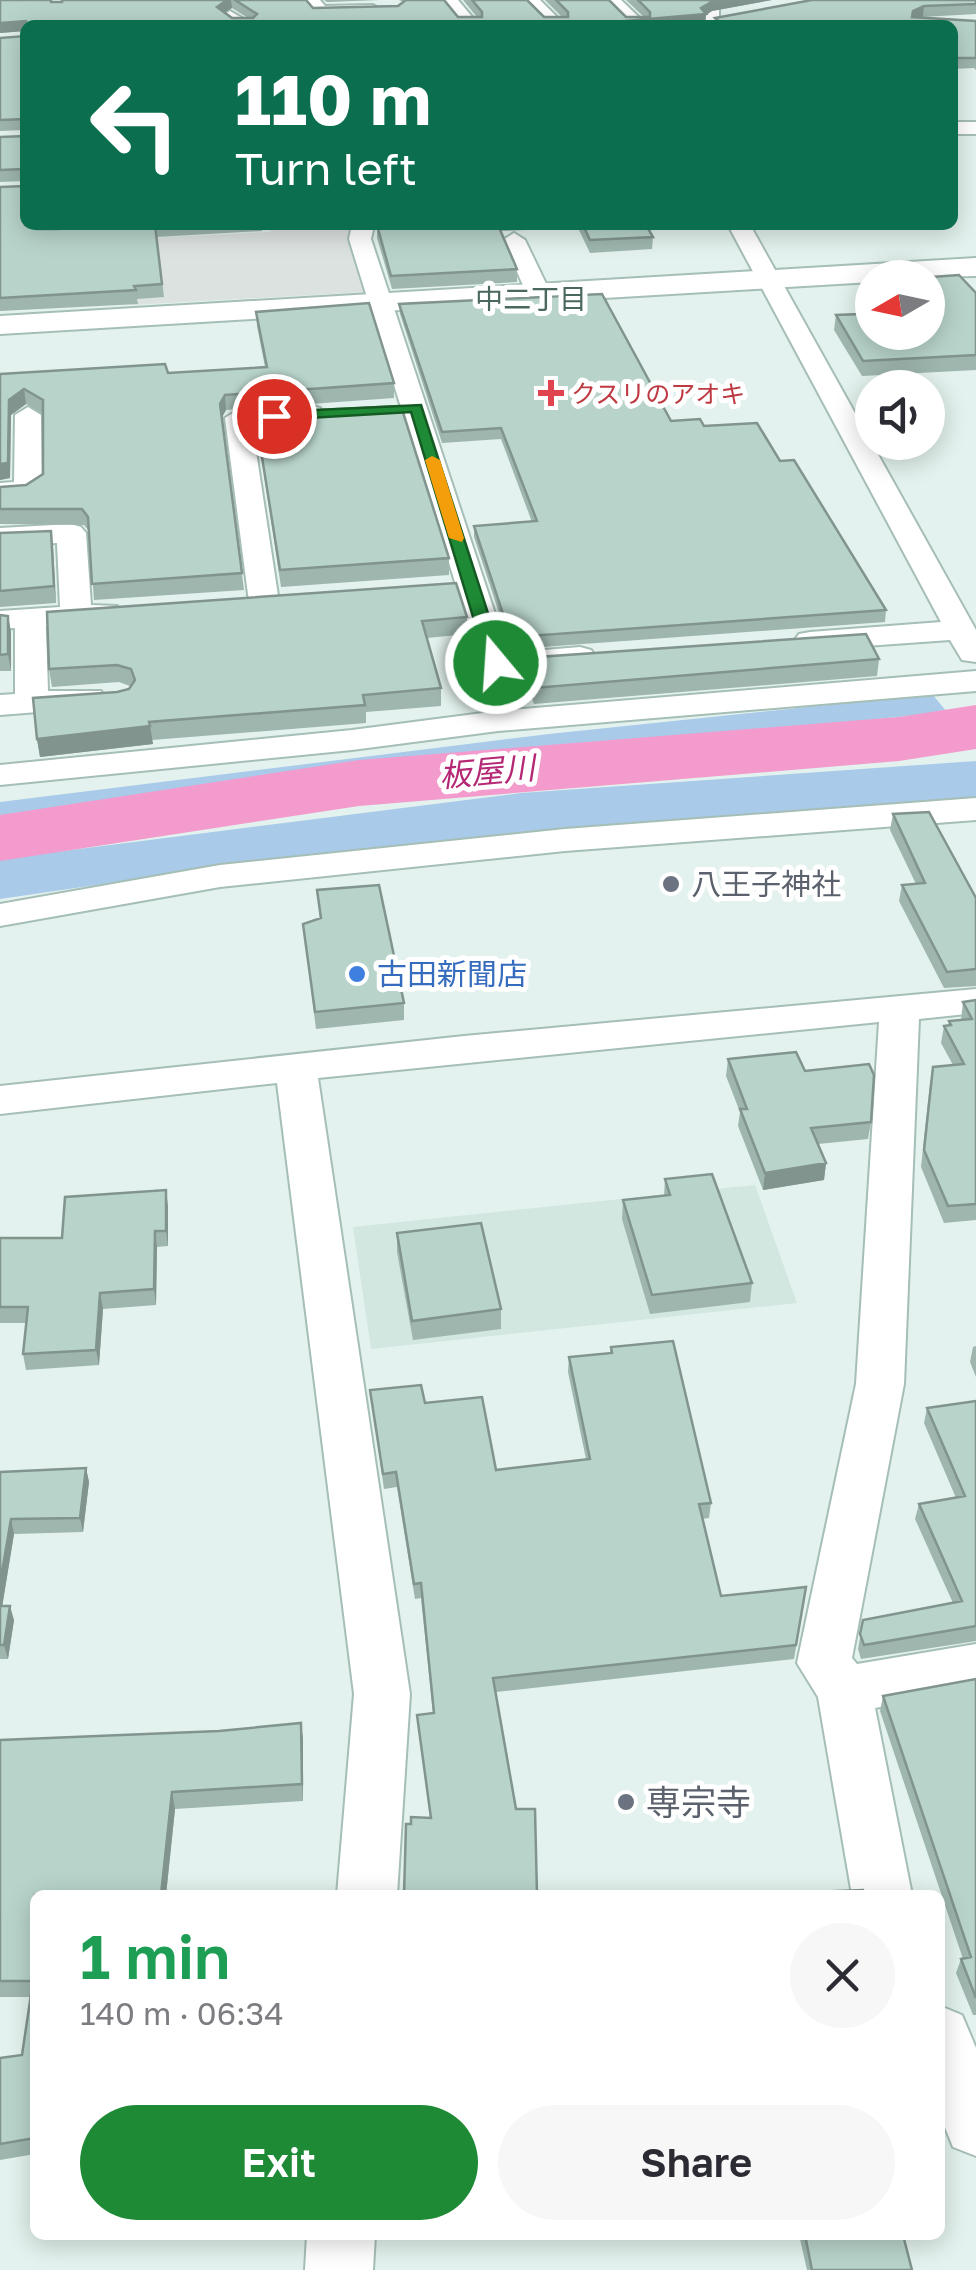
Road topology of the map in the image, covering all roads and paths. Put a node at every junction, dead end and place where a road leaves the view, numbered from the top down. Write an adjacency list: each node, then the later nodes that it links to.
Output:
1 (311, 0): 5 (street)
2 (449, 0): 6 (street)
3 (530, 0): 7 (street)
4 (612, 0): 8 (street)
5 (398, 8)
6 (466, 20)
7 (551, 20)
8 (633, 20)
9 (361, 230): 15 (street)
10 (742, 230): 13 (street)
11 (514, 240): 14 (street)
12 (976, 266): 13 (street)
13 (767, 279): 14 (street); 34 (street)
14 (538, 292): 15 (street)
15 (381, 301): 16 (street); 17 (street)
16 (0, 325)
17 (416, 408): 18 (street); 23 (street)
18 (377, 410)
19 (337, 412): 26 (street)
20 (28, 415): 21 (street)
21 (0, 491)
22 (0, 537): 29 (street)
23 (470, 586): 24 (street); 35 (street)
24 (433, 589)
25 (302, 600): 26 (street)
26 (264, 602): 27 (street)
27 (226, 605)
28 (132, 612): 29 (street)
29 (76, 616): 30 (street)
30 (15, 620): 38 (street)
31 (950, 631): 32 (street)
32 (772, 644)
33 (614, 655): 35 (street)
34 (976, 658)
35 (496, 663): 39 (street)
36 (976, 682): 39 (street)
37 (118, 696): 38 (street)
38 (16, 704)
39 (516, 719): 40 (street)
40 (0, 775)
41 (976, 809): 42 (street)
42 (0, 915)
43 (976, 1002): 44 (street)
44 (900, 1006): 45 (street); 48 (street)
45 (296, 1067): 46 (street); 49 (street)
46 (0, 1100)
47 (976, 1667): 48 (street)
48 (844, 1690): 50 (street)
49 (367, 1890)
50 (881, 1890)
51 (945, 2050): 52 (street)
52 (976, 2124)
53 (342, 2240): 54 (street)
54 (339, 2270)

